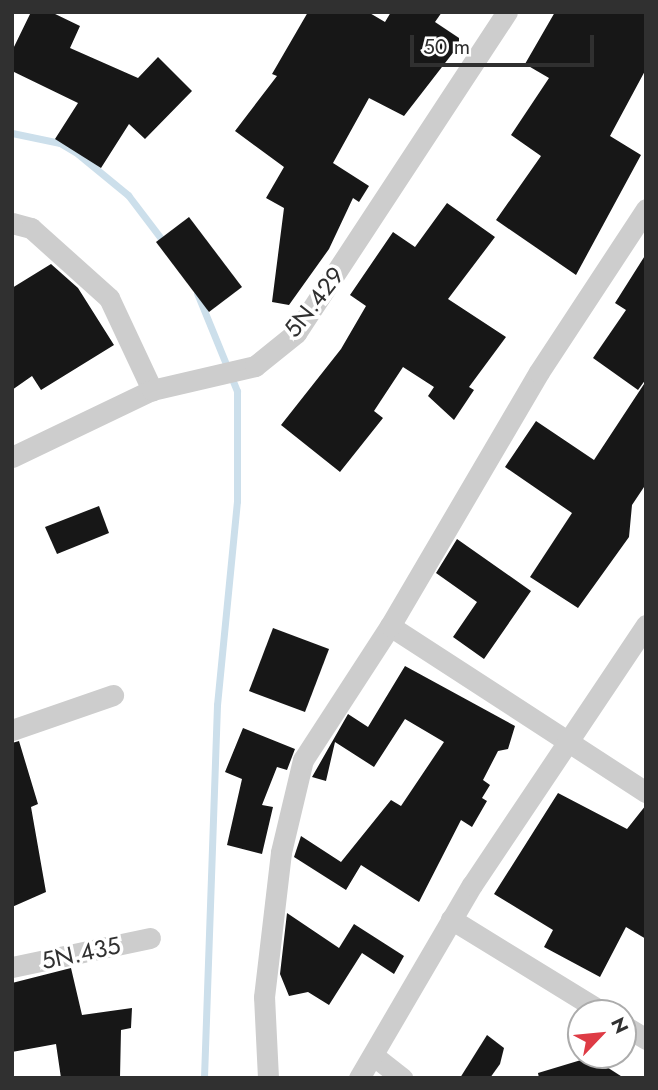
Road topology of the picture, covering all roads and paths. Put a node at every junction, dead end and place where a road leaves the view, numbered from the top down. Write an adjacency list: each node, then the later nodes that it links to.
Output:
1 (507, 12): 4 (street, 5N.429)
2 (646, 209): 7 (street)
3 (12, 223): 4 (street)
4 (152, 390): 5 (street, 5N.429)
5 (12, 457)
6 (646, 625): 10 (street)
7 (390, 626): 10 (street); 17 (street)
8 (113, 695): 9 (street)
9 (12, 730)
10 (568, 747): 11 (street); 12 (street)
11 (646, 792)
12 (452, 919): 15 (street); 16 (street)
13 (150, 939): 14 (street, 5N.435)
14 (12, 967)
15 (581, 999)
16 (374, 1056): 18 (street); 19 (street)
17 (268, 1078)
18 (359, 1078)
19 (402, 1078)

